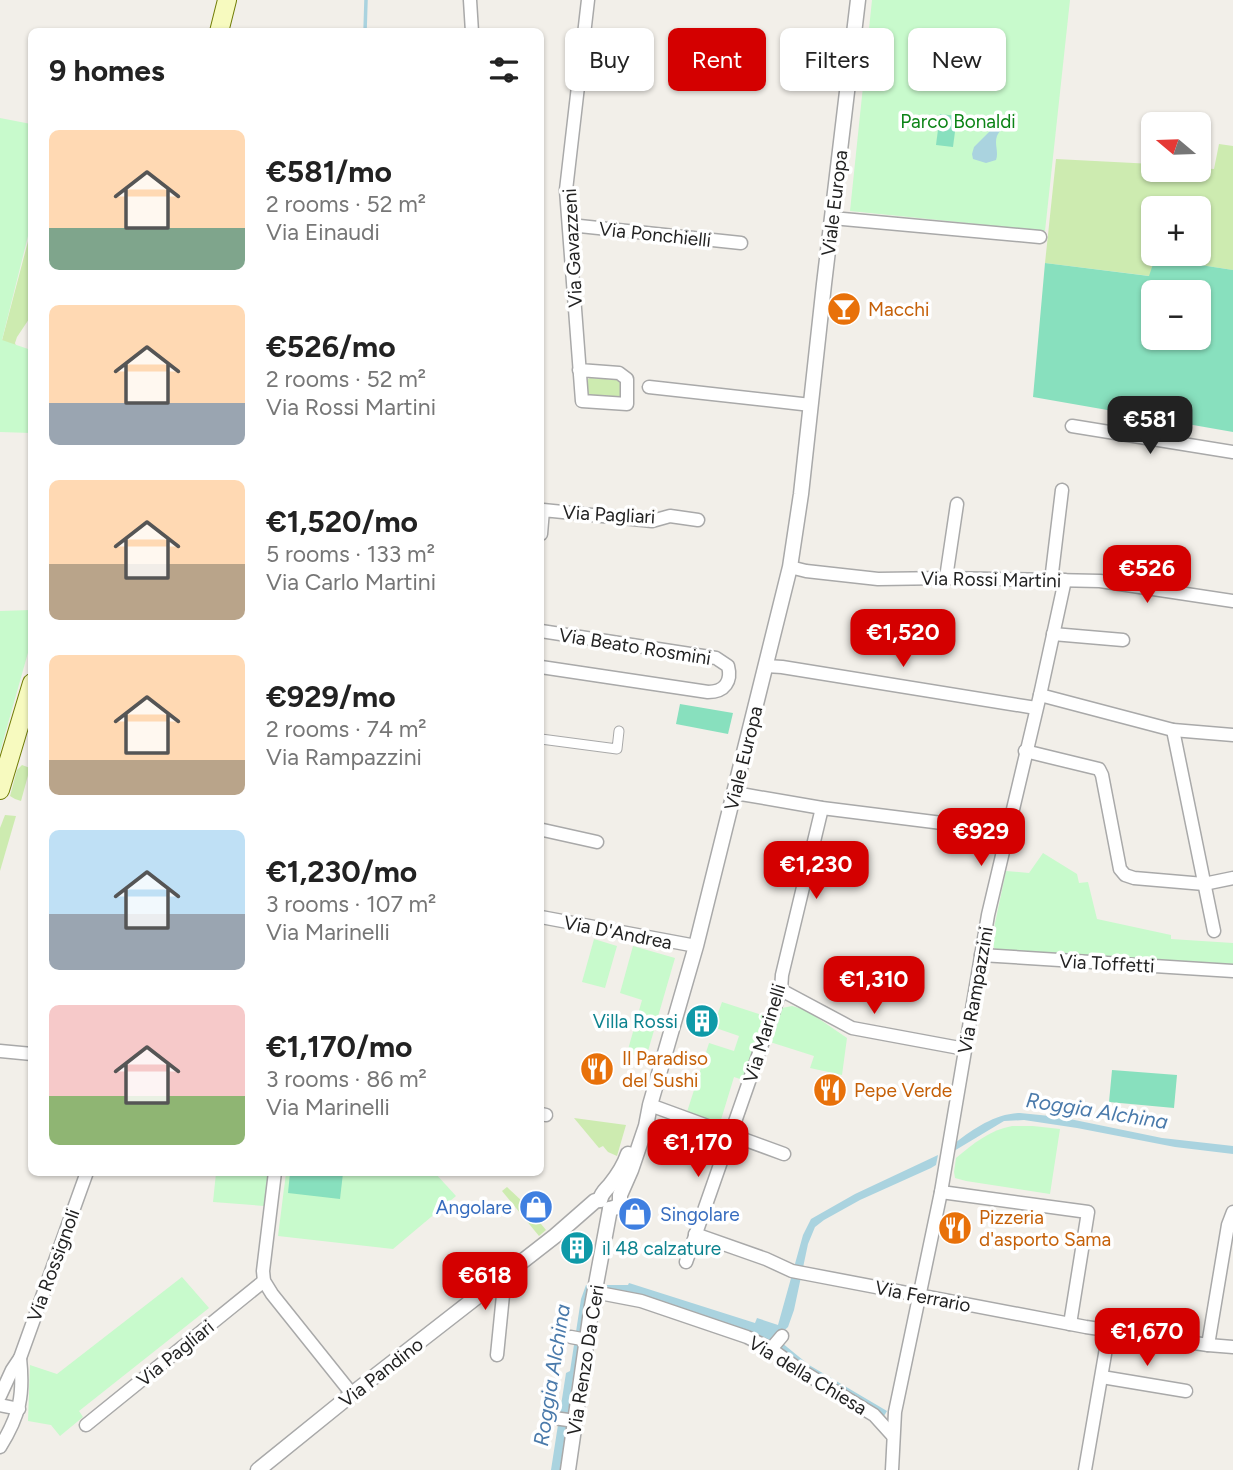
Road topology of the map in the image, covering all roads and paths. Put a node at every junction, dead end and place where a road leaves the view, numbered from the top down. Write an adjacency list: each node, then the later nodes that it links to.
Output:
1 (227, 0): 5 (main road)
2 (470, 0): 6 (street)
3 (588, 0): 8 (street, Via Gavazzeni)
4 (858, 0): 7 (street, Viale Europa)
5 (220, 28)
6 (472, 28)
7 (832, 218): 9 (street); 13 (street, Viale Europa)
8 (570, 225): 10 (street, Via Ponchielli); 11 (street, Via Gavazzeni)
9 (1040, 237)
10 (741, 243)
11 (579, 370)
12 (649, 387): 13 (street)
13 (811, 405): 20 (street, Viale Europa)
14 (1072, 426): 15 (street)
15 (1233, 452)
16 (1062, 489): 22 (street, Via Rampazzini)
17 (957, 504): 21 (street)
18 (544, 510): 19 (street, Via Pagliari)
19 (698, 520)
20 (790, 567): 21 (street, Via Rossi Martini); 27 (street, Viale Europa)
21 (946, 578): 22 (street, Via Rossi Martini)
22 (1058, 580): 23 (street, Via Rossi Martini); 25 (street, Via Rampazzini)
23 (1233, 601)
24 (544, 631): 28 (street, Via Beato Rosmini)
25 (1053, 634): 26 (street); 30 (street, Via Rampazzini)
26 (1123, 640)
27 (766, 666): 30 (street); 37 (street, Viale Europa)
28 (544, 667)
29 (28, 696): 36 (main road)
30 (1038, 701): 31 (street); 35 (street, Via Rampazzini)
31 (1173, 730): 33 (street); 43 (street)
32 (620, 731): 34 (street)
33 (1233, 735)
34 (544, 739)
35 (1025, 751): 40 (street, Via Rampazzini); 43 (street)
36 (0, 790)
37 (735, 793): 38 (street); 46 (street, Viale Europa)
38 (822, 808): 40 (street); 49 (street, Via Marinelli)
39 (544, 831): 41 (street)
40 (1006, 831): 47 (street, Via Rampazzini)
41 (597, 842)
42 (1233, 878): 43 (street)
43 (1204, 884): 45 (street)
44 (544, 918): 46 (street, Via D'Andrea)
45 (1214, 931)
46 (696, 946): 53 (street, Viale Europa)
47 (981, 956): 48 (street, Via Toffetti); 50 (street, Via Rampazzini)
48 (1233, 971)
49 (781, 990): 50 (street); 54 (street, Via Marinelli)
50 (965, 1049): 58 (street, Via Rampazzini)
51 (0, 1051): 52 (street)
52 (28, 1054)
53 (650, 1105): 54 (street); 59 (street, Viale Europa)
54 (731, 1135): 55 (street); 61 (street, Via Marinelli)
55 (784, 1154)
56 (86, 1176): 76 (street, Via Rossignoli)
57 (275, 1176): 64 (street)
58 (941, 1192): 66 (street, Via Rampazzini); 67 (street)
59 (609, 1198): 63 (street, Via Pandino); 65 (street, Via Renzo Da Ceri)
60 (1232, 1214): 72 (street)
61 (695, 1234): 62 (street, Via Marinelli); 66 (street, Via Ferrario)
62 (685, 1262)
63 (505, 1275): 75 (street); 79 (street, Via Pandino)
64 (264, 1281): 79 (street); 85 (street, Via Pagliari)
65 (594, 1292): 71 (street, Via Renzo Da Ceri); 74 (street, Via della Chiesa)
66 (919, 1296): 67 (street, Via Ferrario); 86 (street, Via Rampazzini)
67 (1070, 1324): 68 (street, Via Ferrario)
68 (1109, 1331): 72 (street, Via Ferrario); 77 (street)
69 (782, 1336): 74 (street)
70 (571, 1337): 71 (street)
71 (587, 1340): 84 (street, Via Renzo Da Ceri)
72 (1208, 1345): 73 (street, Via Ferrario)
73 (1233, 1347)
74 (771, 1349): 86 (street, Via della Chiesa)
75 (497, 1355)
76 (20, 1358): 80 (street, Via Rossignoli); 82 (street, Via Rossignoli)
77 (1102, 1377): 78 (street); 91 (street)
78 (1186, 1391)
79 (352, 1394): 88 (street, Via Pandino)
80 (0, 1396)
81 (0, 1405): 82 (street)
82 (19, 1409): 87 (street, Via Rossignoli)
83 (554, 1418): 84 (street)
84 (575, 1422): 89 (street, Via Renzo Da Ceri)
85 (86, 1425)
86 (893, 1436): 90 (street, Via Rampazzini)
87 (0, 1447)
88 (258, 1470)
89 (568, 1470)
90 (892, 1470)
91 (1085, 1470)

